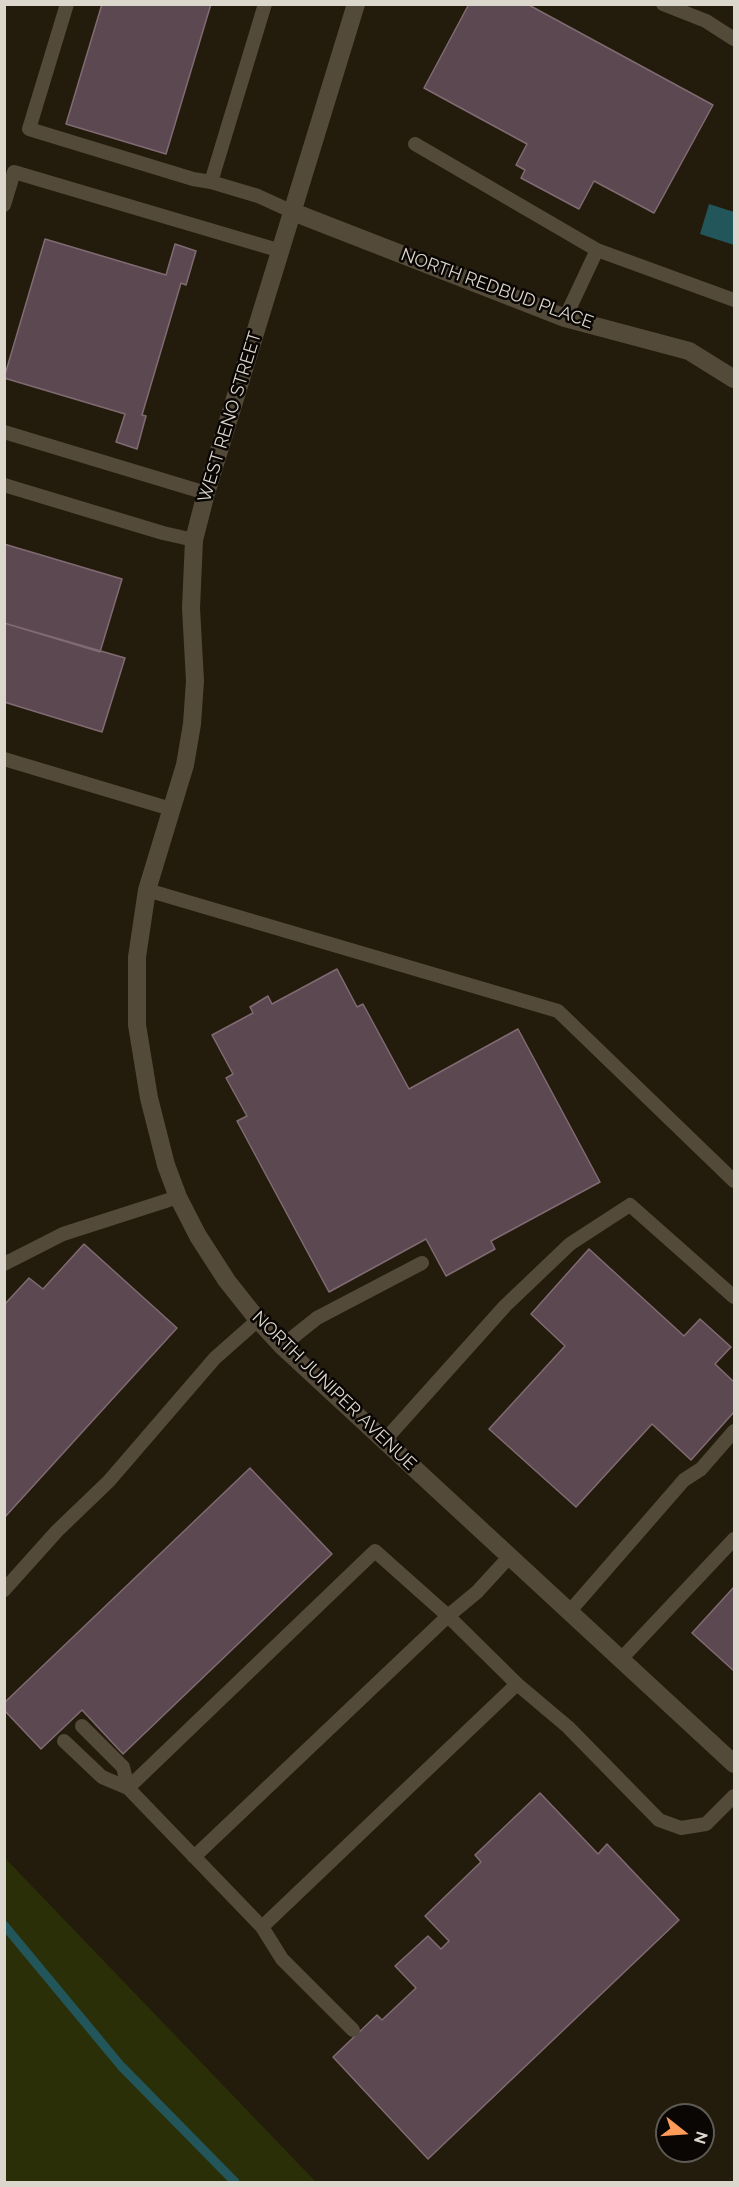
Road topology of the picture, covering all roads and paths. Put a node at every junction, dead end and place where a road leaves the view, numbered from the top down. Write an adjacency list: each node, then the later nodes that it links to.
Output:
1 (67, 4): 7 (lane)
2 (266, 4): 7 (lane)
3 (356, 4): 9 (street, WEST RENO STREET)
4 (663, 4): 5 (lane)
5 (735, 39)
6 (415, 144): 11 (lane)
7 (211, 182): 9 (lane)
8 (4, 204): 10 (lane)
9 (293, 212): 10 (street, WEST RENO STREET); 13 (street, NORTH REDBUD PLACE)
10 (281, 250): 17 (street, WEST RENO STREET)
11 (597, 250): 12 (lane); 13 (lane)
12 (735, 300)
13 (565, 318): 14 (street, NORTH REDBUD PLACE)
14 (735, 379)
15 (4, 432): 17 (lane)
16 (4, 485): 18 (lane)
17 (206, 494): 18 (street, WEST RENO STREET)
18 (195, 540): 20 (street, WEST RENO STREET)
19 (4, 759): 20 (lane)
20 (171, 809): 21 (street, WEST RENO STREET)
21 (163, 838): 22 (street, NORTH JUNIPER AVENUE)
22 (147, 890): 23 (lane); 24 (street, NORTH JUNIPER AVENUE)
23 (735, 1181)
24 (178, 1197): 26 (lane); 28 (street, NORTH JUNIPER AVENUE)
25 (422, 1263): 29 (lane)
26 (4, 1264)
27 (735, 1297): 31 (lane)
28 (258, 1320): 29 (street, NORTH JUNIPER AVENUE); 34 (lane)
29 (282, 1346): 31 (street, NORTH JUNIPER AVENUE)
30 (735, 1431): 35 (lane)
31 (384, 1441): 33 (street, NORTH JUNIPER AVENUE)
32 (735, 1539): 37 (lane)
33 (510, 1556): 35 (street, NORTH JUNIPER AVENUE); 36 (lane)
34 (4, 1590)
35 (570, 1611): 37 (street, NORTH JUNIPER AVENUE)
36 (448, 1616): 38 (lane); 42 (lane); 44 (lane)
37 (622, 1658): 41 (street, NORTH JUNIPER AVENUE)
38 (517, 1684): 43 (lane); 45 (lane)
39 (82, 1726): 42 (lane)
40 (63, 1741): 42 (lane)
41 (735, 1764)
42 (128, 1788): 44 (lane)
43 (735, 1796)
44 (194, 1857): 45 (lane)
45 (262, 1927): 46 (lane)
46 (353, 2030)

